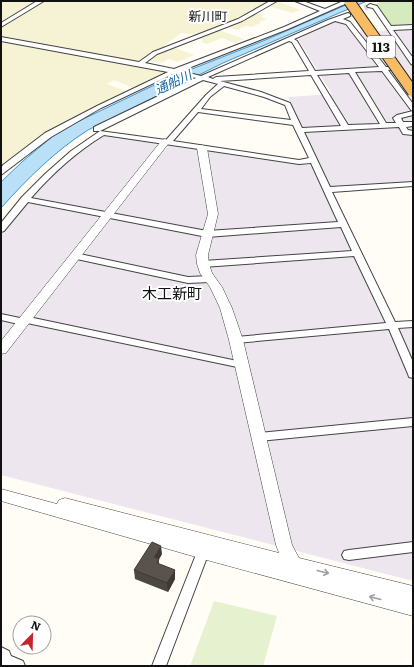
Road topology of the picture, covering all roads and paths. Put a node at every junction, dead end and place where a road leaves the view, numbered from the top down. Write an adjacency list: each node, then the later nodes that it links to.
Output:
1 (41, 1): 11 (street)
2 (274, 1): 16 (street)
3 (298, 1): 8 (street)
4 (334, 1): 7 (street)
5 (356, 1): 25 (highway, 113)
6 (380, 1): 13 (street)
7 (344, 3): 8 (street); 18 (highway, 113, bridge)
8 (325, 10): 20 (street)
9 (348, 15): 10 (street)
10 (337, 20): 15 (street); 19 (street)
11 (1, 25)
12 (413, 27): 13 (street)
13 (390, 28): 17 (street)
14 (1, 39): 16 (street)
15 (289, 39): 22 (street); 23 (street)
16 (138, 65): 20 (street)
17 (412, 66)
18 (396, 68): 19 (street); 29 (highway, 113, bridge)
19 (384, 69): 21 (street); 30 (street)
20 (175, 71): 23 (street); 44 (street)
21 (351, 71): 22 (street); 35 (street)
22 (312, 73): 24 (street); 37 (street)
23 (202, 78): 24 (street); 38 (street)
24 (209, 80): 26 (street)
25 (413, 80)
26 (224, 83): 28 (street); 31 (street)
27 (259, 87): 28 (street)
28 (239, 88): 33 (street)
29 (413, 92)
30 (413, 109)
31 (196, 110): 33 (street); 41 (street)
32 (413, 113): 36 (street)
33 (296, 123): 39 (street)
34 (413, 124): 36 (street)
35 (384, 125): 36 (street); 37 (street)
36 (401, 125): 40 (street)
37 (346, 128): 39 (street)
38 (97, 129)
39 (299, 130): 43 (street)
40 (413, 134)
41 (166, 142): 42 (street); 47 (street); 48 (street)
42 (202, 148): 43 (street); 52 (street)
43 (313, 160): 46 (street)
44 (1, 173)
45 (413, 184): 46 (street)
46 (327, 190): 50 (street)
47 (25, 199): 48 (street); 49 (street)
48 (108, 215): 52 (street); 54 (street)
49 (4, 221): 51 (street)
50 (343, 224): 52 (street); 53 (street)
51 (1, 229)
52 (207, 234): 55 (street)
53 (357, 252): 55 (street); 60 (street)
54 (75, 256): 56 (street); 58 (street)
55 (203, 264): 56 (street)
56 (210, 279): 61 (street)
57 (1, 317): 58 (street)
58 (24, 321): 62 (street); 63 (street)
59 (413, 324): 60 (street)
60 (392, 326): 61 (street); 64 (street)
61 (236, 340): 63 (street)
62 (1, 350)
63 (242, 365): 66 (street)
64 (413, 374)
65 (413, 422): 66 (street)
66 (259, 437): 72 (street)
67 (1, 487): 72 (street)
68 (1, 495): 70 (street)
69 (413, 548): 71 (street)
70 (203, 552): 74 (street, one-way to 70); 75 (street)
71 (349, 555)
72 (293, 564): 73 (street, one-way to 73)
73 (413, 594)
74 (413, 608)
75 (159, 666)

